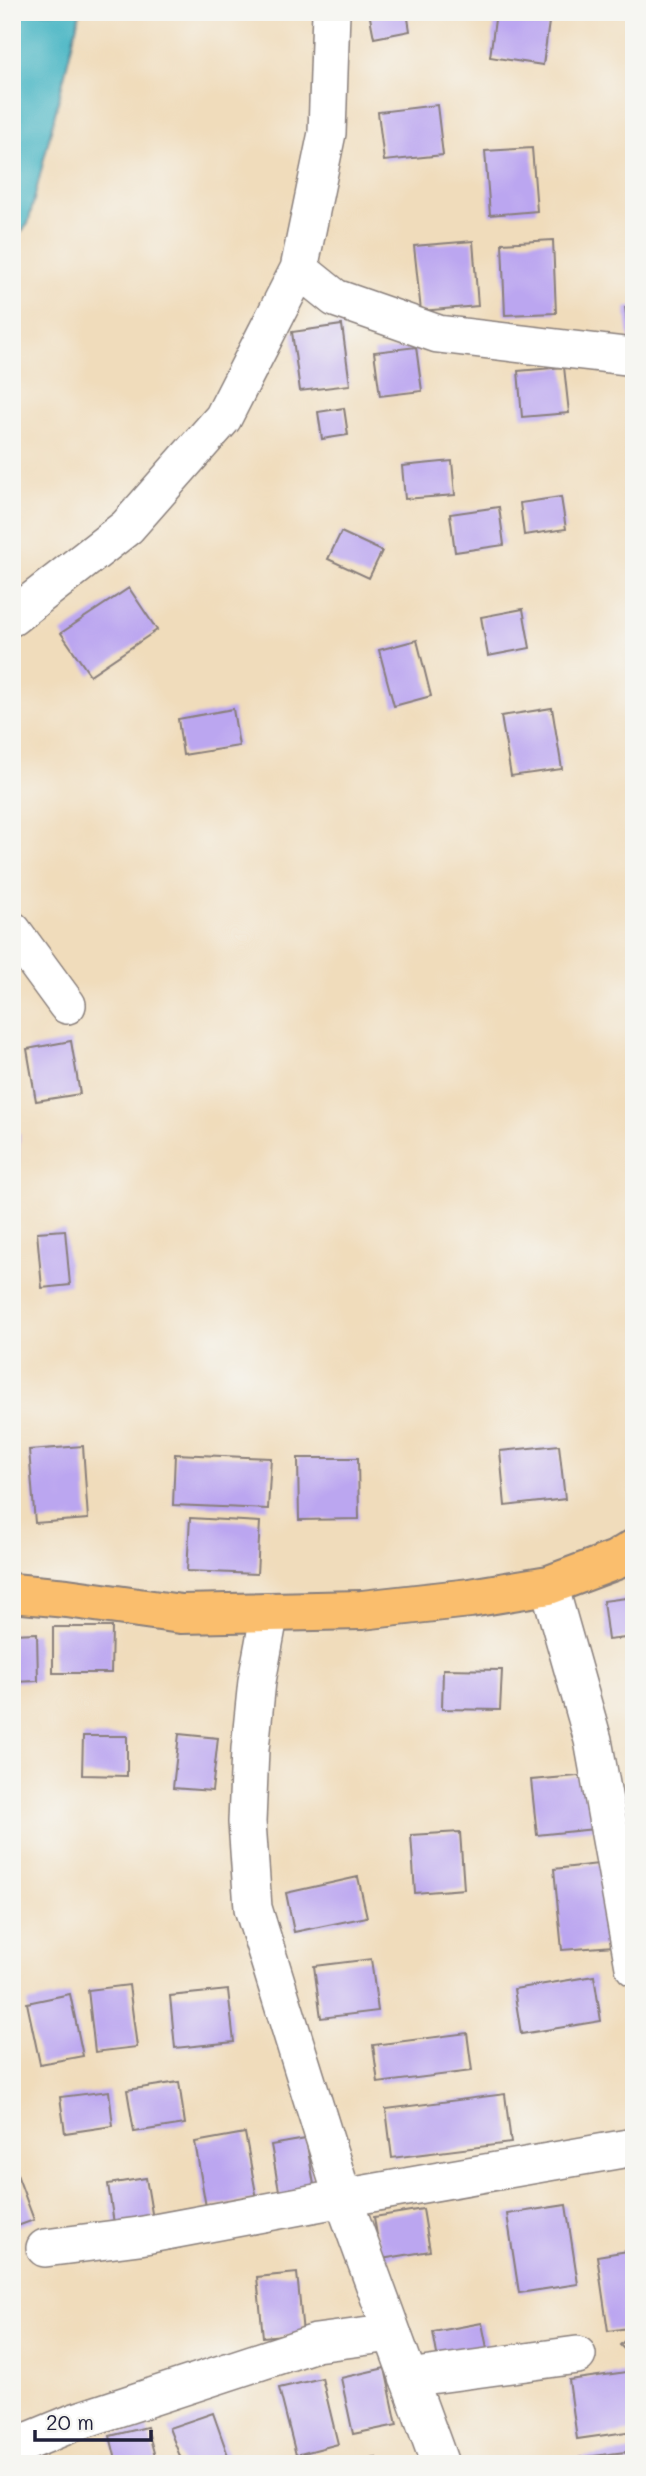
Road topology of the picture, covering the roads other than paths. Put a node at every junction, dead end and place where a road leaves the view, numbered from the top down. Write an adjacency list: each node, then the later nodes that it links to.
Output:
1 (331, 12): 2 (street)
2 (299, 269): 3 (street); 4 (street)
3 (634, 357)
4 (12, 617)
5 (12, 930): 6 (street)
6 (67, 1005)
7 (634, 1549): 8 (main road)
8 (548, 1585): 10 (main road); 11 (street)
9 (12, 1593): 10 (main road)
10 (270, 1611): 13 (street)
11 (634, 1967)
12 (633, 2141): 13 (street)
13 (343, 2198): 14 (street); 15 (street)
14 (45, 2248)
15 (392, 2333): 17 (street); 18 (street)
16 (577, 2355): 17 (street)
17 (408, 2378): 19 (street)
18 (12, 2448)
19 (440, 2464)

